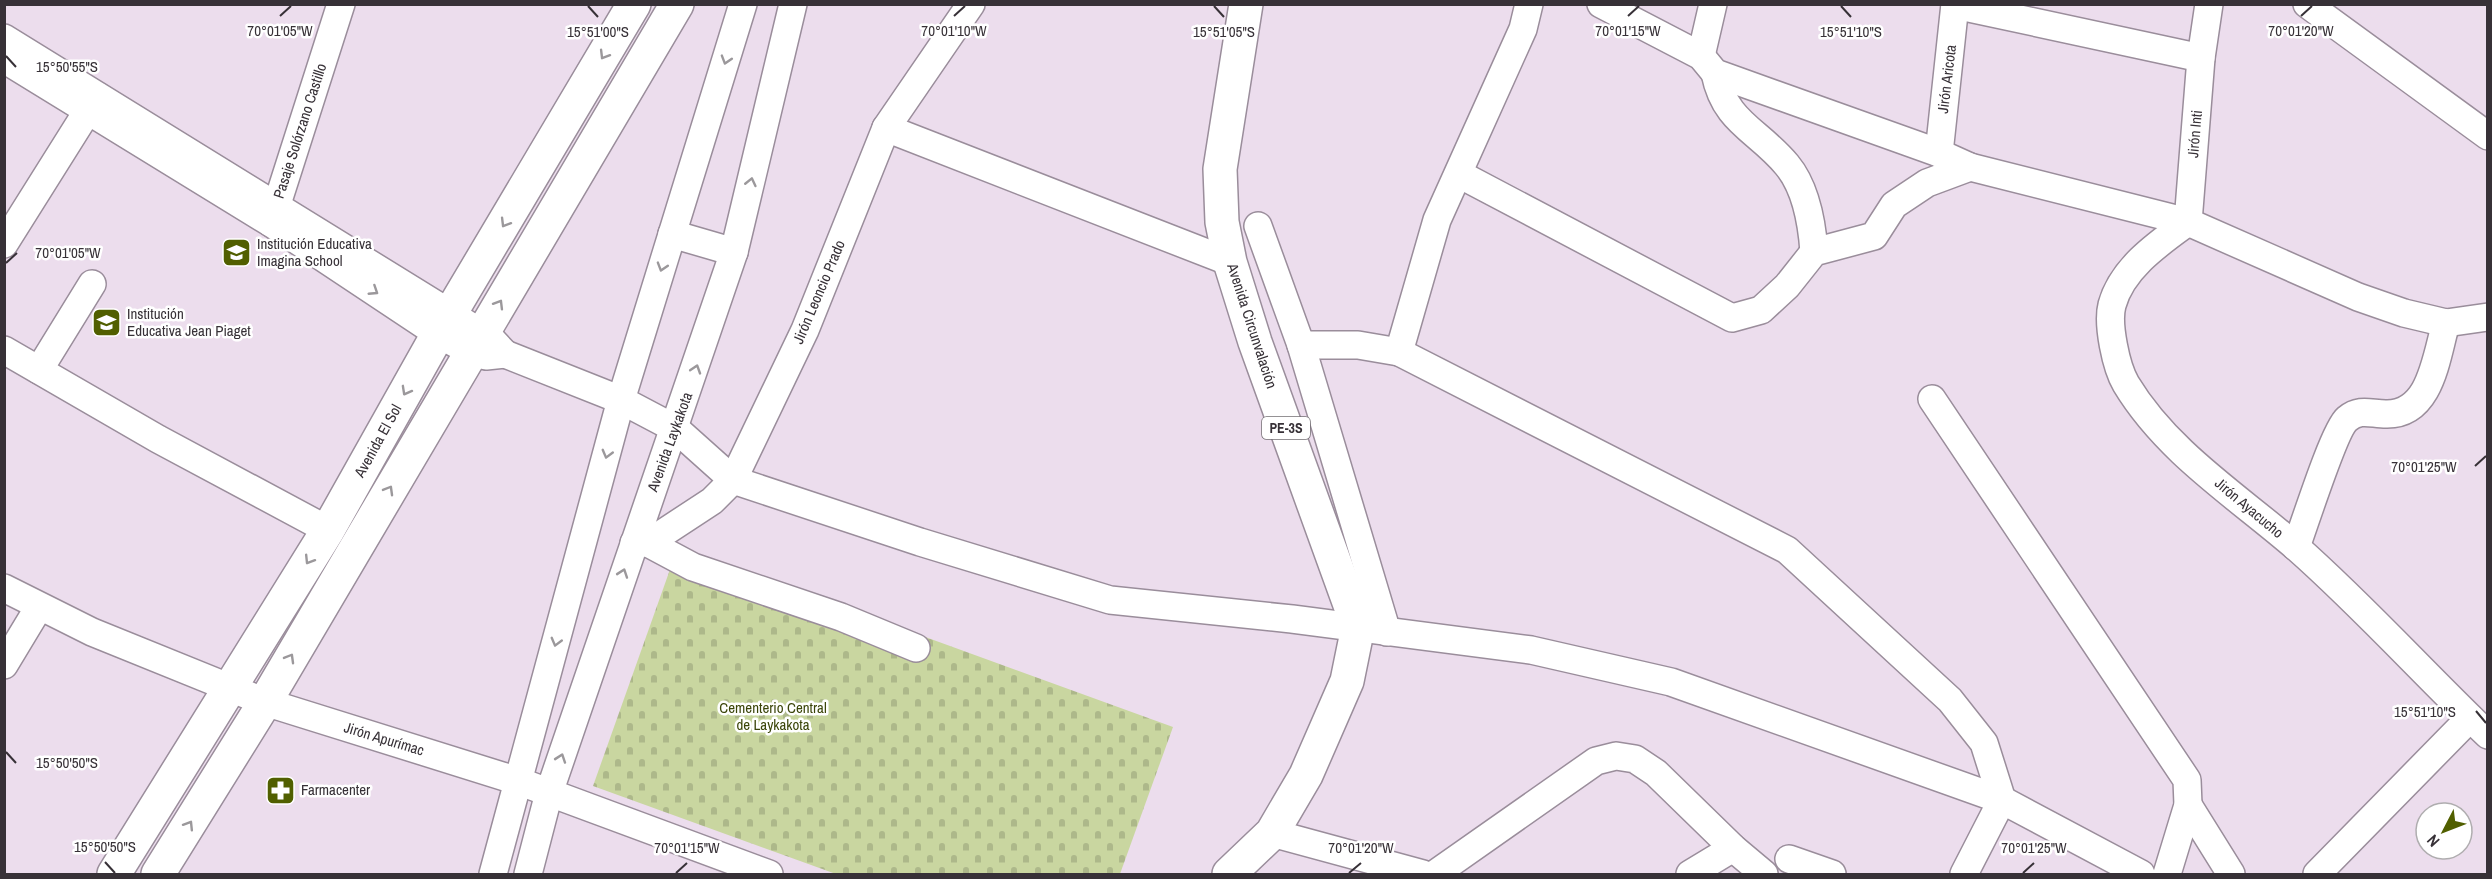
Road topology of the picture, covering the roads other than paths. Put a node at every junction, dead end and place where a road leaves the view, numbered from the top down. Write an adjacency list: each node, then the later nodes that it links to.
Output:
1 (341, 4): 24 (street, Pasaje Solórzano Castillo)
2 (634, 4): 35 (main road, Avenida El Sol, one-way to 35)
3 (677, 4): 37 (main road, one-way to 3)
4 (743, 4): 27 (street, one-way to 27)
5 (971, 4): 19 (street, Jirón Leoncio Prado)
6 (1246, 4): 31 (main road, Avenida Circunvalación / PE-3S)
7 (1529, 4): 23 (street)
8 (1601, 4): 17 (street)
9 (1713, 4): 17 (street)
10 (2209, 4): 15 (street, Jirón Inti)
11 (2307, 4): 20 (street)
12 (1955, 5): 15 (street); 21 (street, Jirón Aricota)
13 (788, 6): 29 (street, Avenida Laykakota, one-way to 13)
14 (4, 38): 18 (street)
15 (2200, 58): 25 (street, Jirón Inti)
16 (4, 59): 18 (street)
17 (1708, 64): 21 (street); 30 (street)
18 (93, 103): 24 (street); 28 (street)
19 (886, 128): 31 (street); 44 (street, Jirón Leoncio Prado)
20 (2487, 136)
21 (1939, 153): 22 (street)
22 (1970, 167): 25 (street); 30 (street)
23 (1459, 174): 30 (street); 39 (street)
24 (273, 215): 35 (street)
25 (2188, 222): 34 (street); 47 (street, Jirón Ayacucho)
26 (1257, 226): 36 (street)
27 (672, 234): 29 (street); 42 (street, one-way to 42)
28 (4, 244)
29 (735, 252): 43 (street, Avenida Laykakota, one-way to 29)
30 (1814, 252)
31 (1230, 262): 50 (main road, Avenida Circunvalación / PE-3S)
32 (92, 284): 40 (street)
33 (2487, 317): 34 (street)
34 (2446, 323): 47 (street)
35 (445, 324): 37 (street); 45 (main road, Avenida El Sol, one-way to 45)
36 (1301, 345): 39 (street); 50 (street)
37 (486, 346): 42 (street); 54 (main road, one-way to 37)
38 (4, 350): 40 (street)
39 (1399, 352): 58 (street)
40 (39, 370): 45 (street)
41 (1932, 399): 59 (street)
42 (621, 400): 43 (street); 56 (street, one-way to 56)
43 (676, 429): 44 (street); 46 (street, Avenida Laykakota)
44 (733, 480): 46 (street, Jirón Leoncio Prado); 50 (street)
45 (328, 530): 53 (main road, Avenida El Sol, one-way to 53)
46 (641, 543): 51 (street); 57 (street, Avenida Laykakota, one-way to 46)
47 (2296, 548): 55 (street, Jirón Ayacucho)
48 (4, 588): 49 (street, Jirón Apurímac)
49 (39, 607): 52 (street); 53 (street, Jirón Apurímac)
50 (1373, 629): 58 (street); 60 (main road, Avenida Circunvalación / PE-3S)
51 (916, 648)
52 (4, 665)
53 (229, 686): 54 (street, Jirón Apurímac); 63 (main road, Avenida El Sol)
54 (265, 702): 56 (street, Jirón Apurímac); 64 (main road, one-way to 54)
55 (2479, 727): 79 (street)
56 (518, 781): 57 (street, Jirón Apurímac); 65 (street)
57 (549, 793): 66 (street, Avenida Laykakota); 67 (street, Jirón Apurímac)
58 (2002, 800): 75 (street); 76 (street)
59 (2188, 805): 77 (street); 78 (street)
60 (1272, 833): 68 (main road, Avenida Circunvalación / PE-3S); 69 (main road, Avenida Circunvalación / PE-3S); 70 (street)
61 (1733, 848): 71 (street); 72 (street); 73 (street)
62 (1790, 859): 74 (street)
63 (114, 874)
64 (158, 874)
65 (492, 874)
66 (528, 874)
67 (769, 874)
68 (1211, 874)
69 (1229, 874)
70 (1423, 874)
71 (1435, 874)
72 (1690, 874)
73 (1764, 874)
74 (1832, 874)
75 (1964, 874)
76 (2141, 874)
77 (2167, 874)
78 (2231, 874)
79 (2317, 874)

